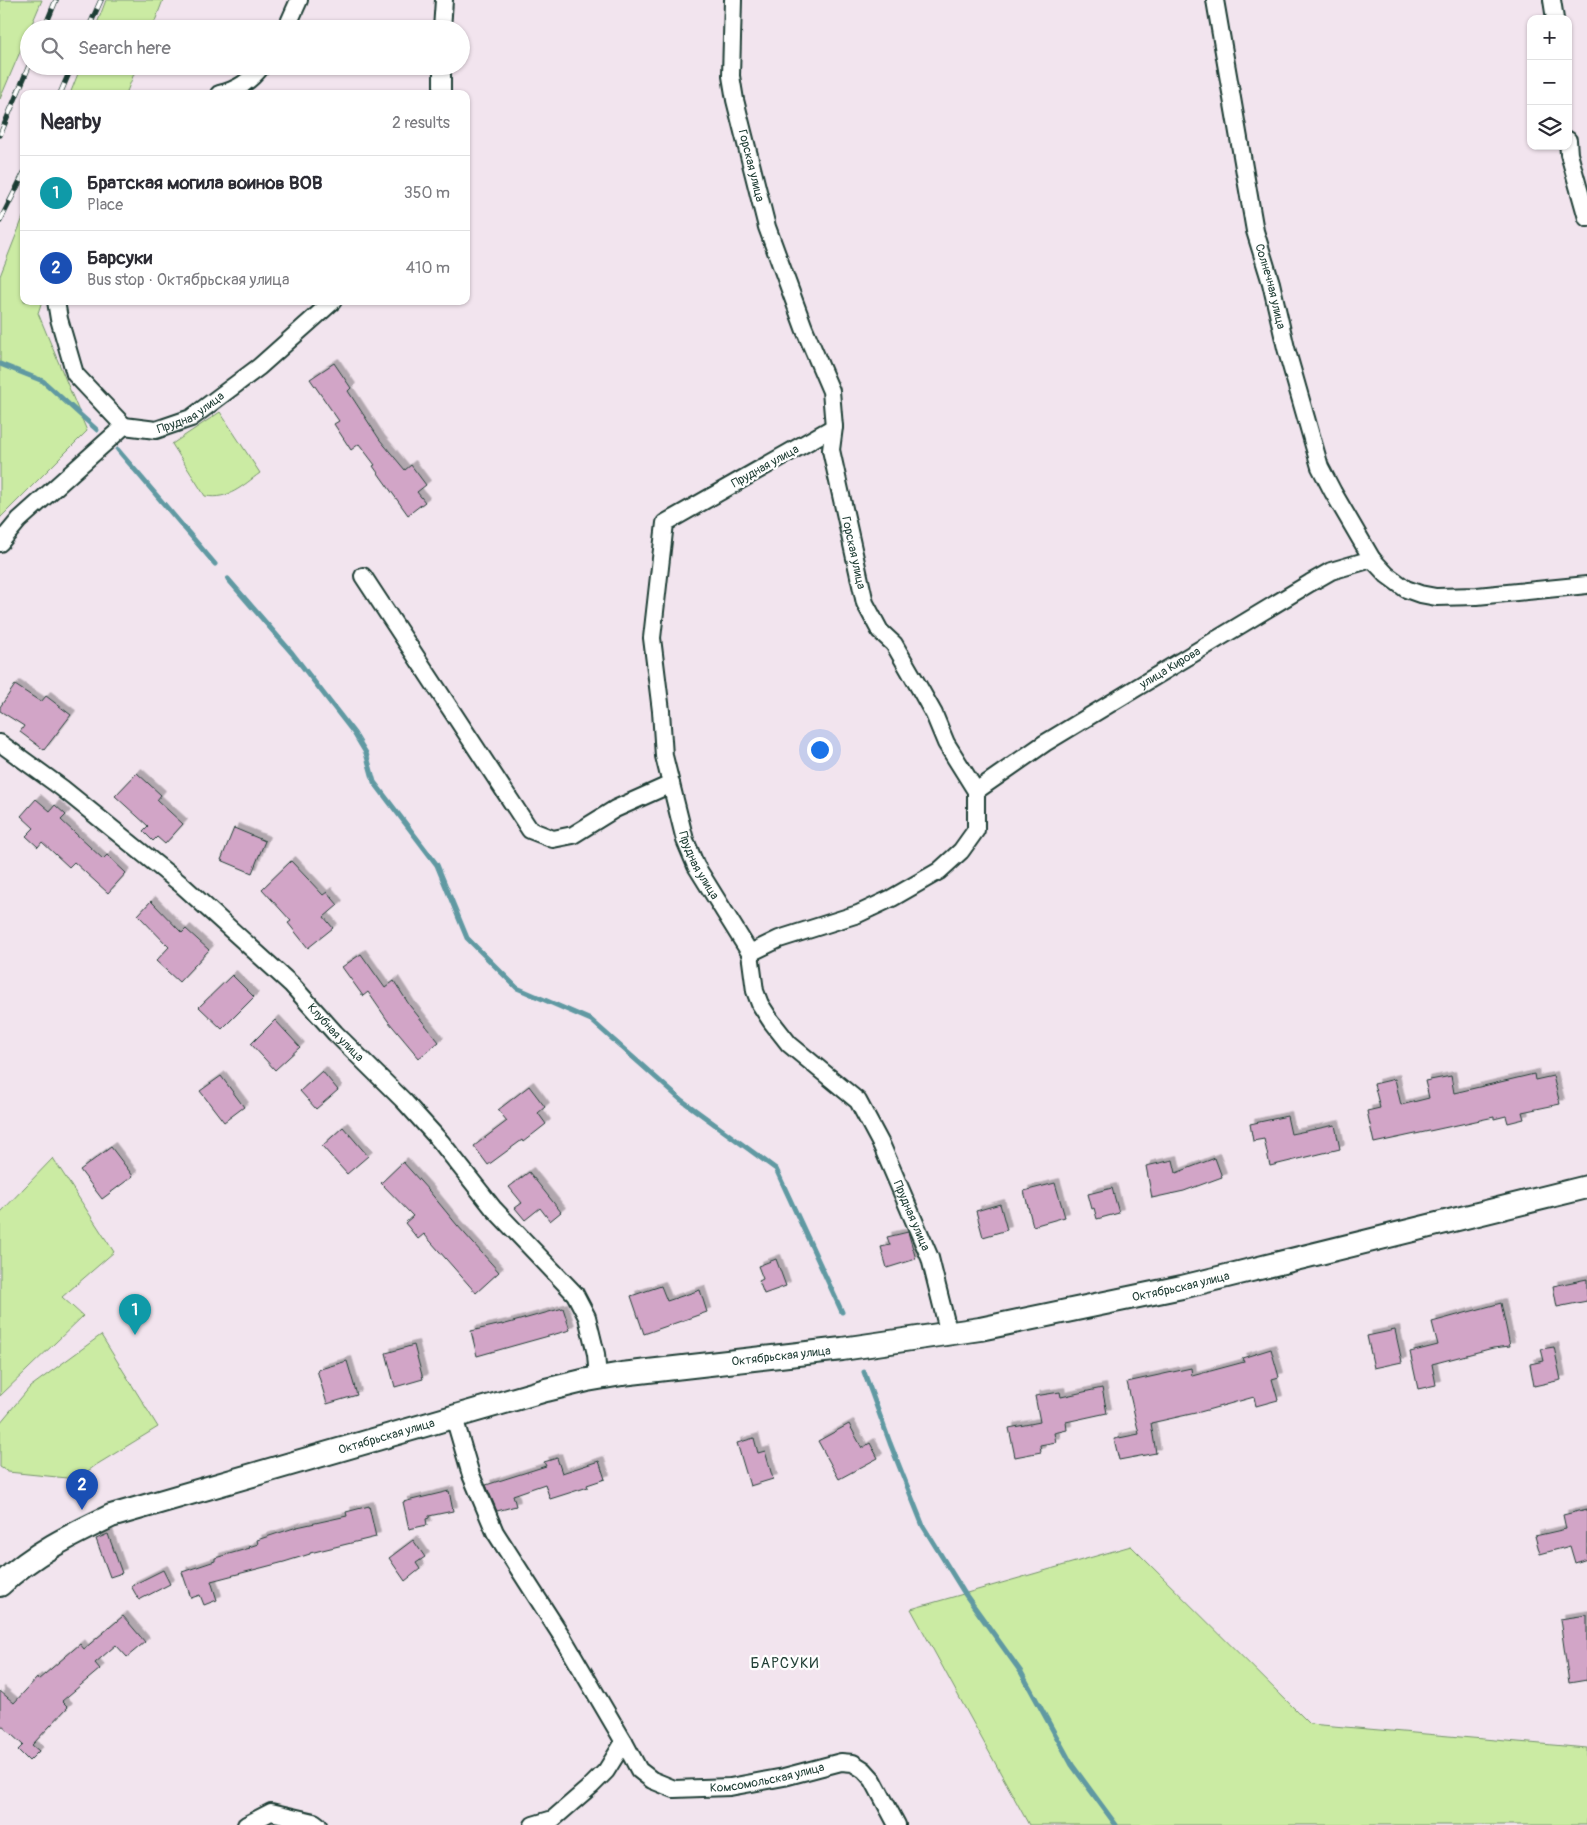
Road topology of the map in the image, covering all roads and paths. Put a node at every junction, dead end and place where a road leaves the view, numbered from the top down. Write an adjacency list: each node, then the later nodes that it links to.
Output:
1 (300, 0): 7 (street)
2 (444, 0): 8 (street)
3 (733, 0): 18 (street, Горская улица)
4 (1215, 0): 20 (street, Солнечная улица)
5 (1552, 0): 6 (street)
6 (1554, 15)
7 (290, 20)
8 (443, 20)
9 (255, 75): 11 (street)
10 (442, 75): 12 (street)
11 (232, 90)
12 (442, 90)
13 (1569, 150): 14 (street)
14 (1587, 218)
15 (57, 305): 17 (street)
16 (328, 305): 17 (street, Прудная улица)
17 (124, 426): 19 (street)
18 (834, 427): 24 (street, Прудная улица); 25 (street, Горская улица)
19 (0, 543)
20 (1372, 559): 22 (street, Солнечная улица); 25 (street, улица Кирова)
21 (364, 576): 24 (street)
22 (1587, 585)
23 (0, 744): 29 (street, Клубная улица)
24 (671, 784): 26 (street, Прудная улица)
25 (976, 791): 26 (street)
26 (750, 953): 28 (street, Прудная улица)
27 (1587, 1187): 28 (main road, Октябрьская улица)
28 (949, 1334): 29 (main road, Октябрьская улица)
29 (598, 1378): 30 (main road, Октябрьская улица)
30 (454, 1417): 31 (main road, Октябрьская улица); 32 (street)
31 (0, 1585)
32 (624, 1742): 33 (street); 37 (street, Комсомольская улица)
33 (555, 1822): 36 (street)
34 (246, 1825): 35 (street)
35 (318, 1825)
36 (533, 1825)
37 (898, 1825)

